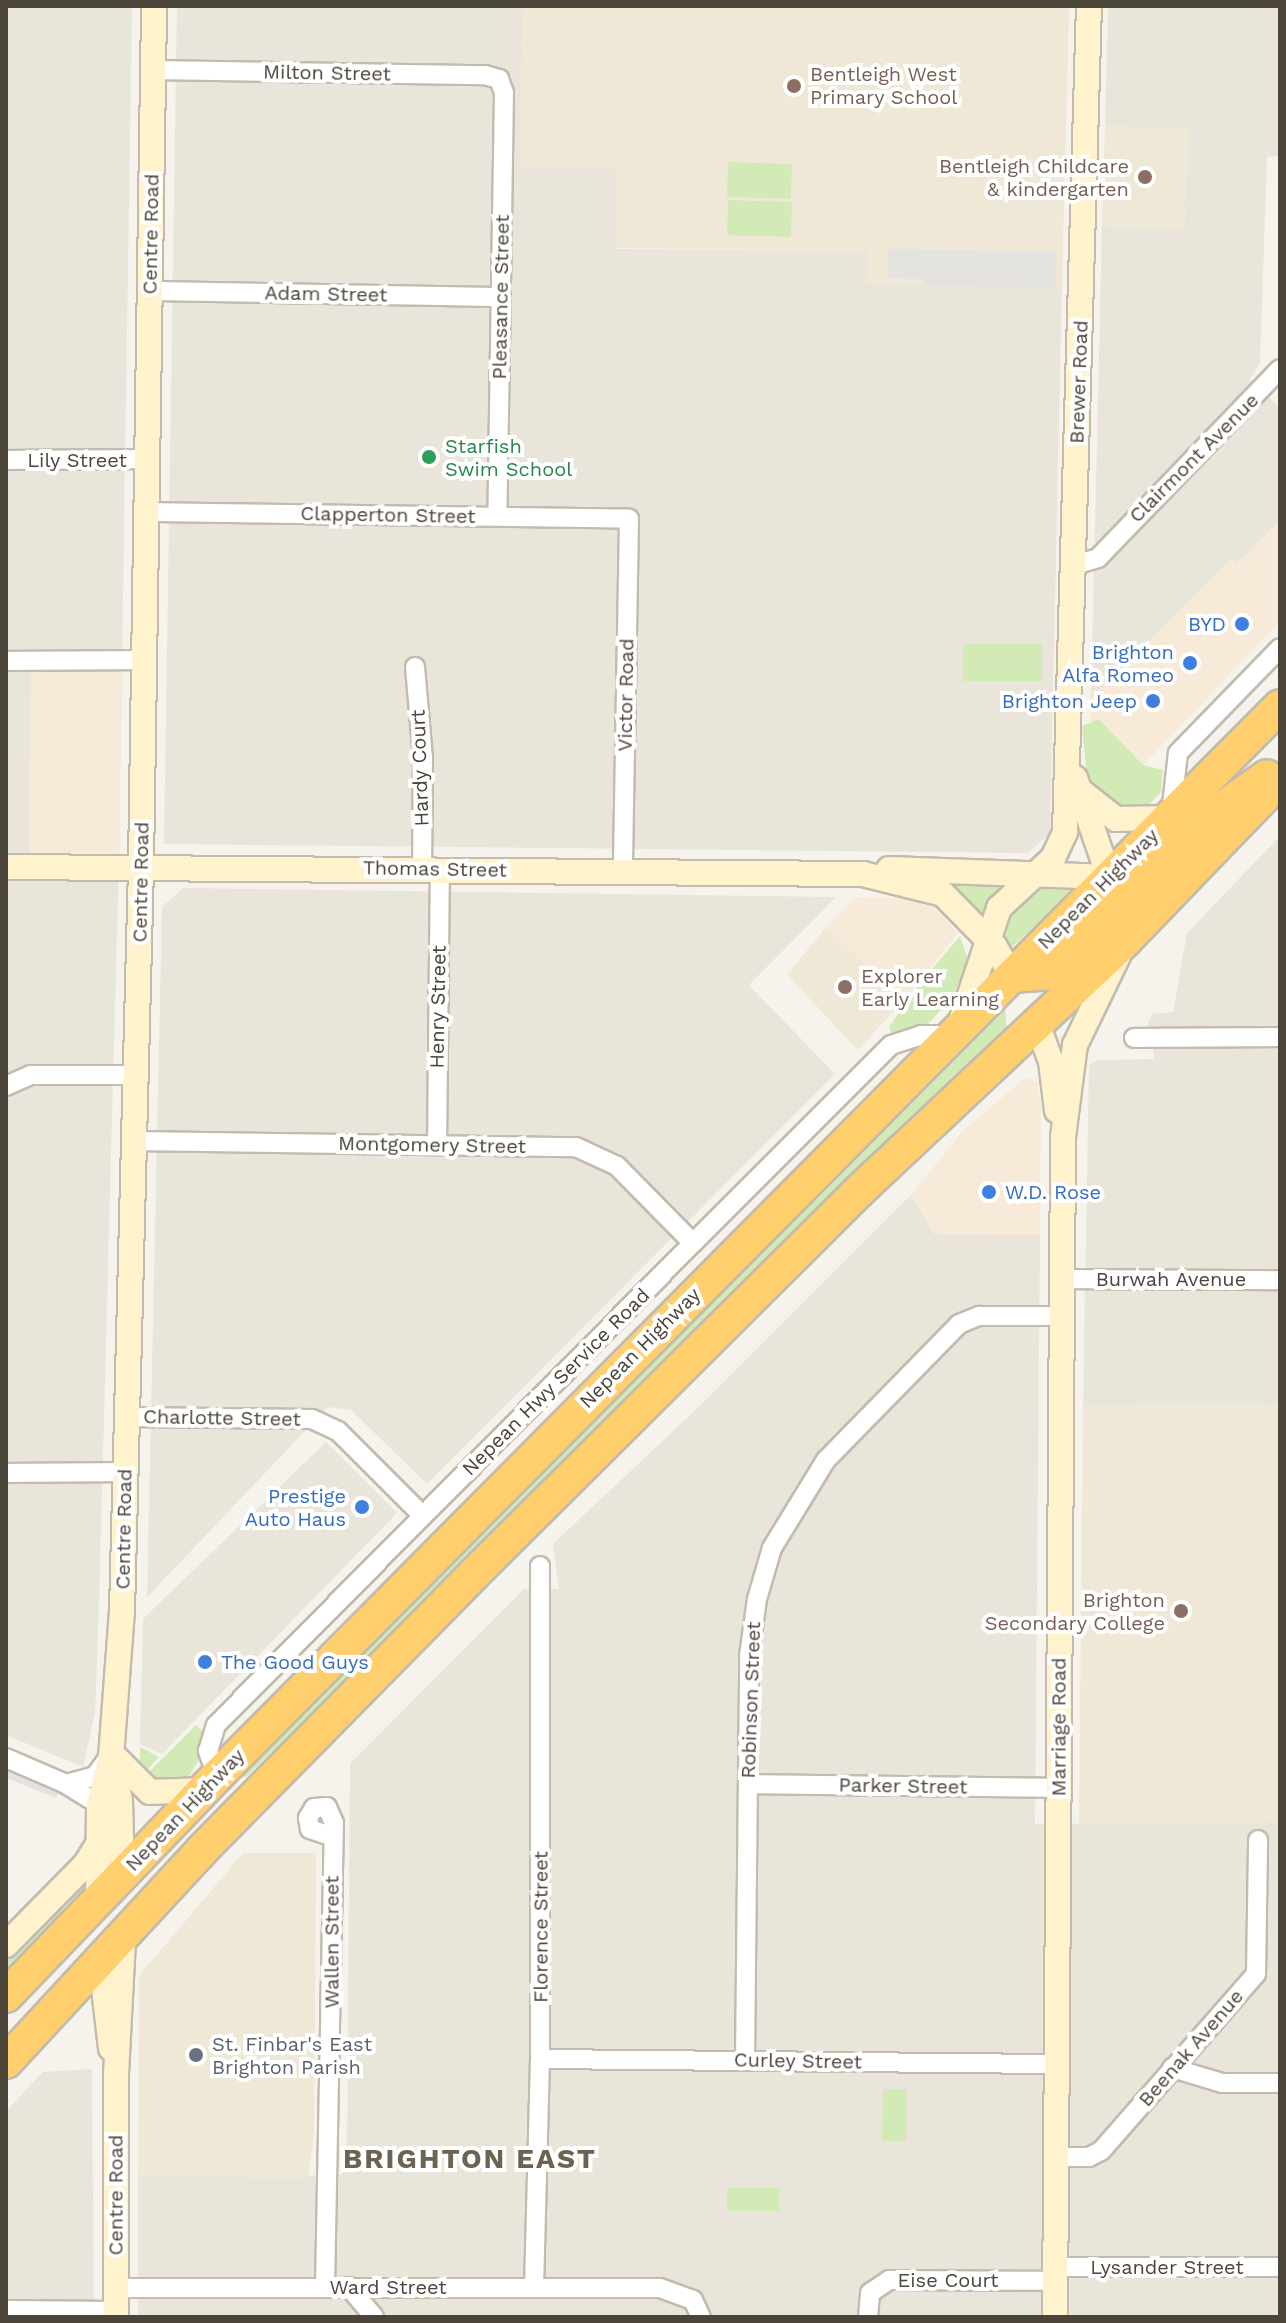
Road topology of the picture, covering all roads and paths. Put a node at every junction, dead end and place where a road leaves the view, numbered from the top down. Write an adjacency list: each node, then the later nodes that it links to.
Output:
1 (154, 6): 3 (street, Centre Road)
2 (1089, 6): 13 (street, Brewer Road)
3 (153, 70): 4 (street, Milton Street); 5 (street, Centre Road)
4 (499, 79): 6 (street, Pleasance Street)
5 (150, 291): 6 (street, Adam Street); 8 (street, Centre Road)
6 (501, 297): 11 (street, Pleasance Street)
7 (1280, 369): 13 (street, Clairmont Avenue)
8 (148, 459): 9 (street, Lily Street); 10 (street, Centre Road)
9 (6, 460)
10 (147, 512): 11 (street, Clapperton Street); 15 (street, Centre Road)
11 (497, 516): 12 (street, Clapperton Street)
12 (629, 519): 27 (street, Victor Road)
13 (1075, 556): 19 (street, Brewer Road)
14 (1280, 648): 23 (street)
15 (144, 660): 16 (street); 24 (street, Centre Road)
16 (6, 661)
17 (415, 667): 26 (street, Hardy Court)
18 (1280, 706): 23 (highway, Nepean Highway)
19 (1070, 758): 22 (street, Brewer Road); 28 (street, Brewer Road)
20 (1280, 768): 23 (highway)
21 (1280, 780): 30 (highway, Nepean Highway)
22 (1078, 788): 23 (street); 30 (street, Brewer Road)
23 (1176, 824): 30 (highway)
24 (141, 866): 25 (street, Thomas Street); 26 (street, Thomas Street); 38 (street, Centre Road)
25 (6, 867)
26 (431, 869): 27 (street, Thomas Street); 42 (street, Henry Street)
27 (623, 871): 29 (street, Thomas Street)
28 (1037, 872): 29 (street, Thomas Street); 30 (street, Thomas Street); 31 (street, Brewer Road)
29 (863, 874): 31 (street, Thomas Street)
30 (1121, 915): 32 (highway); 33 (highway, Nepean Highway); 37 (street, Marriage Road)
31 (986, 937): 32 (street, Thomas Street); 34 (street, Brewer Road)
32 (1012, 976): 33 (highway); 34 (highway, Nepean Highway)
33 (1044, 1020): 37 (street); 40 (street, Marriage Road); 59 (highway, Nepean Highway)
34 (955, 1033): 43 (street, Nepean Hwy Service Road); 54 (highway, Nepean Highway)
35 (1280, 1037): 36 (street)
36 (1134, 1038)
37 (1071, 1068): 40 (street, Marriage Road)
38 (136, 1075): 39 (street); 41 (street, Centre Road)
39 (6, 1086)
40 (1063, 1137): 44 (street, Marriage Road)
41 (134, 1141): 42 (street, Montgomery Street); 47 (street, Centre Road)
42 (437, 1145): 43 (street, Montgomery Street)
43 (693, 1243): 50 (street, Nepean Hwy Service Road)
44 (1062, 1279): 45 (street, Burwah Avenue); 46 (street, Marriage Road)
45 (1280, 1280)
46 (1062, 1316): 56 (street, Robinson Street); 57 (street, Marriage Road)
47 (126, 1417): 48 (street, Centre Road); 50 (street, Charlotte Street)
48 (125, 1472): 49 (street); 52 (street, Centre Road)
49 (6, 1473)
50 (423, 1516): 54 (street, Nepean Hwy Service Road)
51 (540, 1566): 69 (street, Florence Street)
52 (111, 1752): 54 (street); 55 (street); 58 (street, Centre Road); 63 (street, Centre Road)
53 (6, 1758): 55 (street)
54 (210, 1783): 59 (highway); 63 (highway, Nepean Highway)
55 (66, 1784): 58 (street)
56 (748, 1784): 57 (street, Parker Street); 70 (street, Robinson Street)
57 (1058, 1788): 72 (street, Marriage Road)
58 (99, 1805): 62 (street, Centre Road)
59 (245, 1806): 65 (highway, Nepean Highway)
60 (333, 1837): 79 (street, Wallen Street)
61 (1258, 1840): 73 (street, Beenak Avenue)
62 (98, 1844): 64 (street, Centre Road); 66 (street)
63 (122, 1875): 64 (highway, Nepean Highway); 65 (highway, Centre Road)
64 (98, 1901): 67 (highway, Centre Road); 68 (highway, Nepean Highway)
65 (123, 1939): 67 (highway, Nepean Highway); 74 (street, Centre Road)
66 (6, 1945)
67 (101, 1963): 71 (highway, Nepean Highway); 74 (street, Centre Road)
68 (6, 1996)
69 (540, 2059): 70 (street, Curley Street); 81 (street, Florence Street)
70 (745, 2061): 72 (street, Curley Street)
71 (6, 2062)
72 (1056, 2064): 76 (street, Marriage Road)
73 (1172, 2068): 75 (street); 76 (street, Beenak Avenue)
74 (116, 2074): 82 (street, Centre Road)
75 (1280, 2083)
76 (1056, 2157): 78 (street, Marriage Road)
77 (1280, 2267): 78 (street, Lysander Street)
78 (1055, 2274): 86 (street, Eise Court); 87 (street, Marriage Road)
79 (325, 2287): 80 (street, Ward Street); 82 (street, Ward Street)
80 (349, 2287): 81 (street, Ward Street); 84 (street)
81 (534, 2288): 85 (street, Ward Street)
82 (116, 2305): 83 (street, Ward Street)
83 (6, 2310)
84 (374, 2317)
85 (701, 2317)
86 (868, 2317)
87 (1055, 2317)

